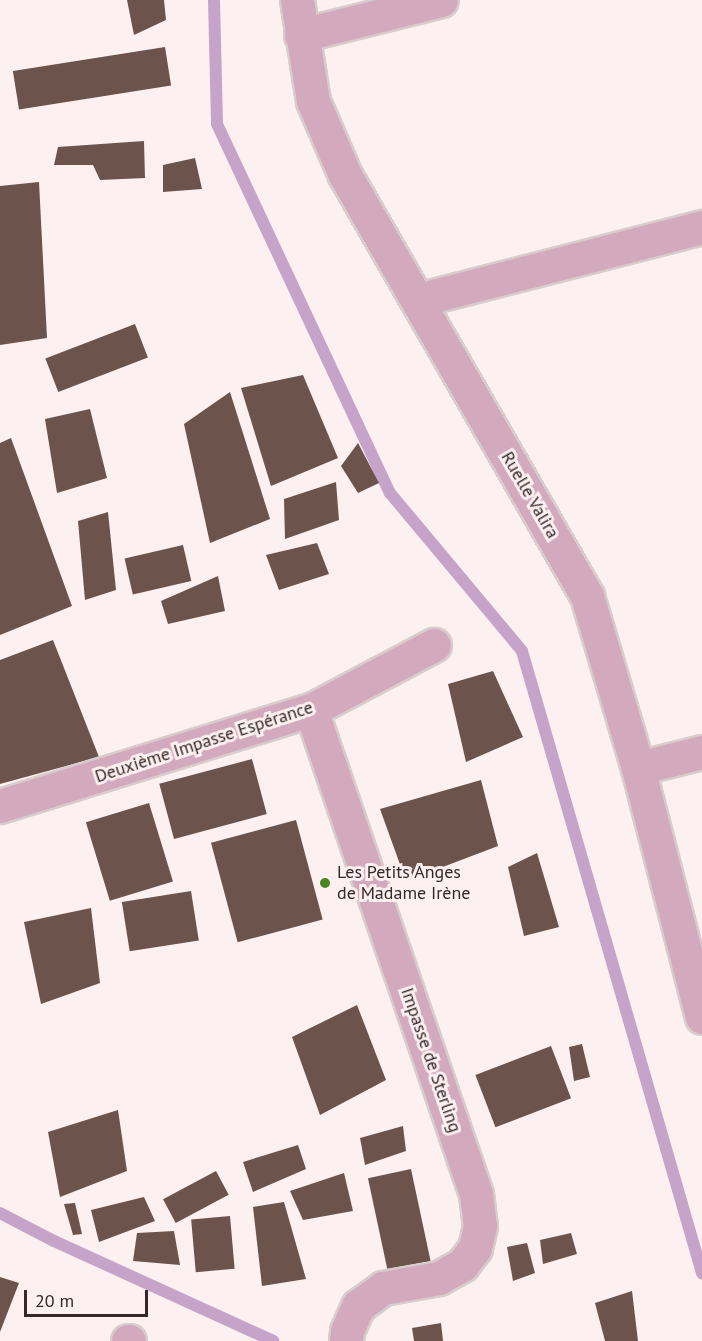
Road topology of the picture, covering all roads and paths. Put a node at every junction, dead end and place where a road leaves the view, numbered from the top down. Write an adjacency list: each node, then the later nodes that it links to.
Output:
1 (297, 0): 3 (street, Ruelle Valira)
2 (441, 0): 3 (street)
3 (301, 35): 5 (street, Ruelle Valira)
4 (702, 227): 5 (street)
5 (418, 300): 9 (street, Ruelle Valira)
6 (434, 645): 7 (street, Deuxième Impasse Espérance)
7 (311, 710): 10 (street, Deuxième Impasse Espérance); 12 (street, Impasse de Sterling)
8 (702, 752): 9 (street)
9 (638, 768): 11 (street, Ruelle Valira)
10 (0, 806)
11 (702, 1017)
12 (346, 1341)

